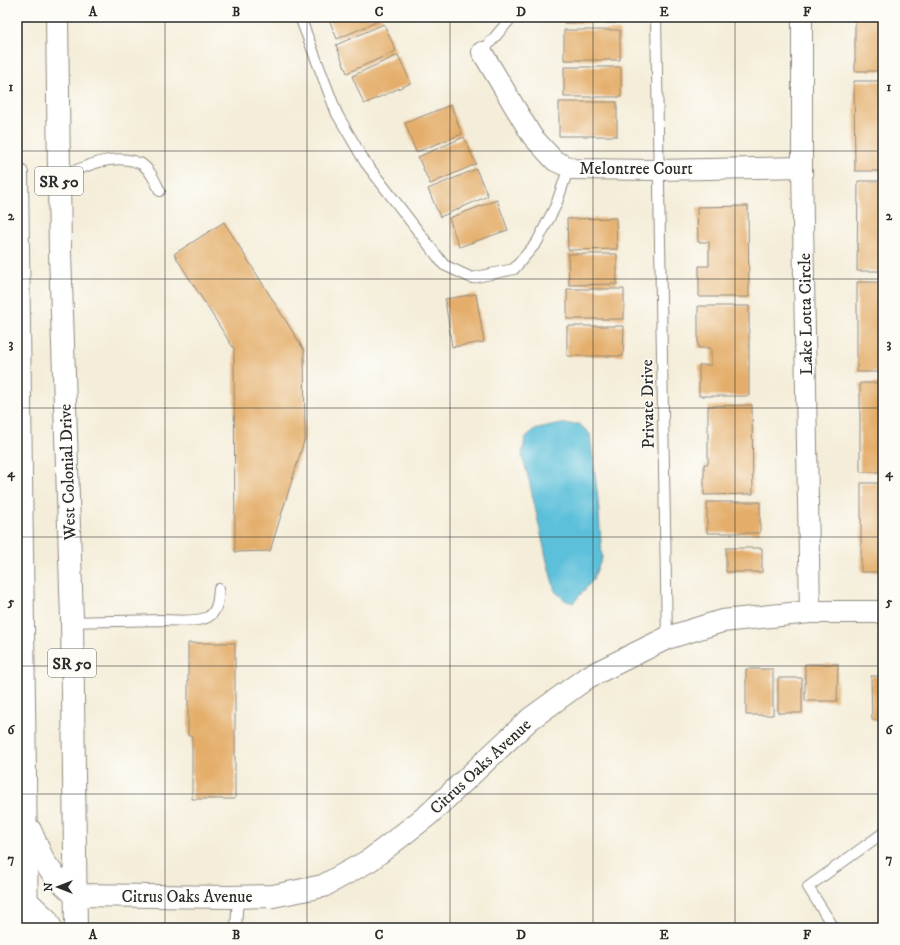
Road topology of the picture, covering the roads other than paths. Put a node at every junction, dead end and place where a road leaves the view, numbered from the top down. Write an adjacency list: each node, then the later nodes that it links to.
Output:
1 (57, 17): 11 (main road, West Colonial Drive / SR 50)
2 (300, 17): 7 (lane)
3 (512, 17): 6 (lane)
4 (656, 17): 9 (lane, Private Drive)
5 (802, 17): 8 (street, Lake Lotta Circle)
6 (482, 52): 7 (street, Melontree Court)
7 (569, 167): 9 (street, Melontree Court)
8 (802, 167): 9 (street, Melontree Court); 14 (street, Lake Lotta Circle)
9 (658, 170): 17 (lane, Private Drive)
10 (17, 174): 18 (main road, SR 50)
11 (59, 177): 12 (lane); 16 (main road, West Colonial Drive / SR 50)
12 (160, 190)
13 (219, 589): 16 (lane)
14 (810, 612): 15 (main road, Citrus Oaks Avenue); 17 (main road, Citrus Oaks Avenue)
15 (883, 612)
16 (72, 622): 20 (main road, West Colonial Drive / SR 50)
17 (667, 638): 21 (main road, Citrus Oaks Avenue)
18 (25, 820): 20 (main road); 22 (main road, SR 50)
19 (883, 834): 27 (lane)
20 (75, 896): 21 (main road, Citrus Oaks Avenue); 25 (main road, West Colonial Drive / SR 50)
21 (238, 897): 26 (lane)
22 (22, 901): 23 (main road, SR 50); 24 (main road)
23 (27, 928)
24 (51, 928)
25 (76, 928)
26 (236, 928)
27 (834, 928)

